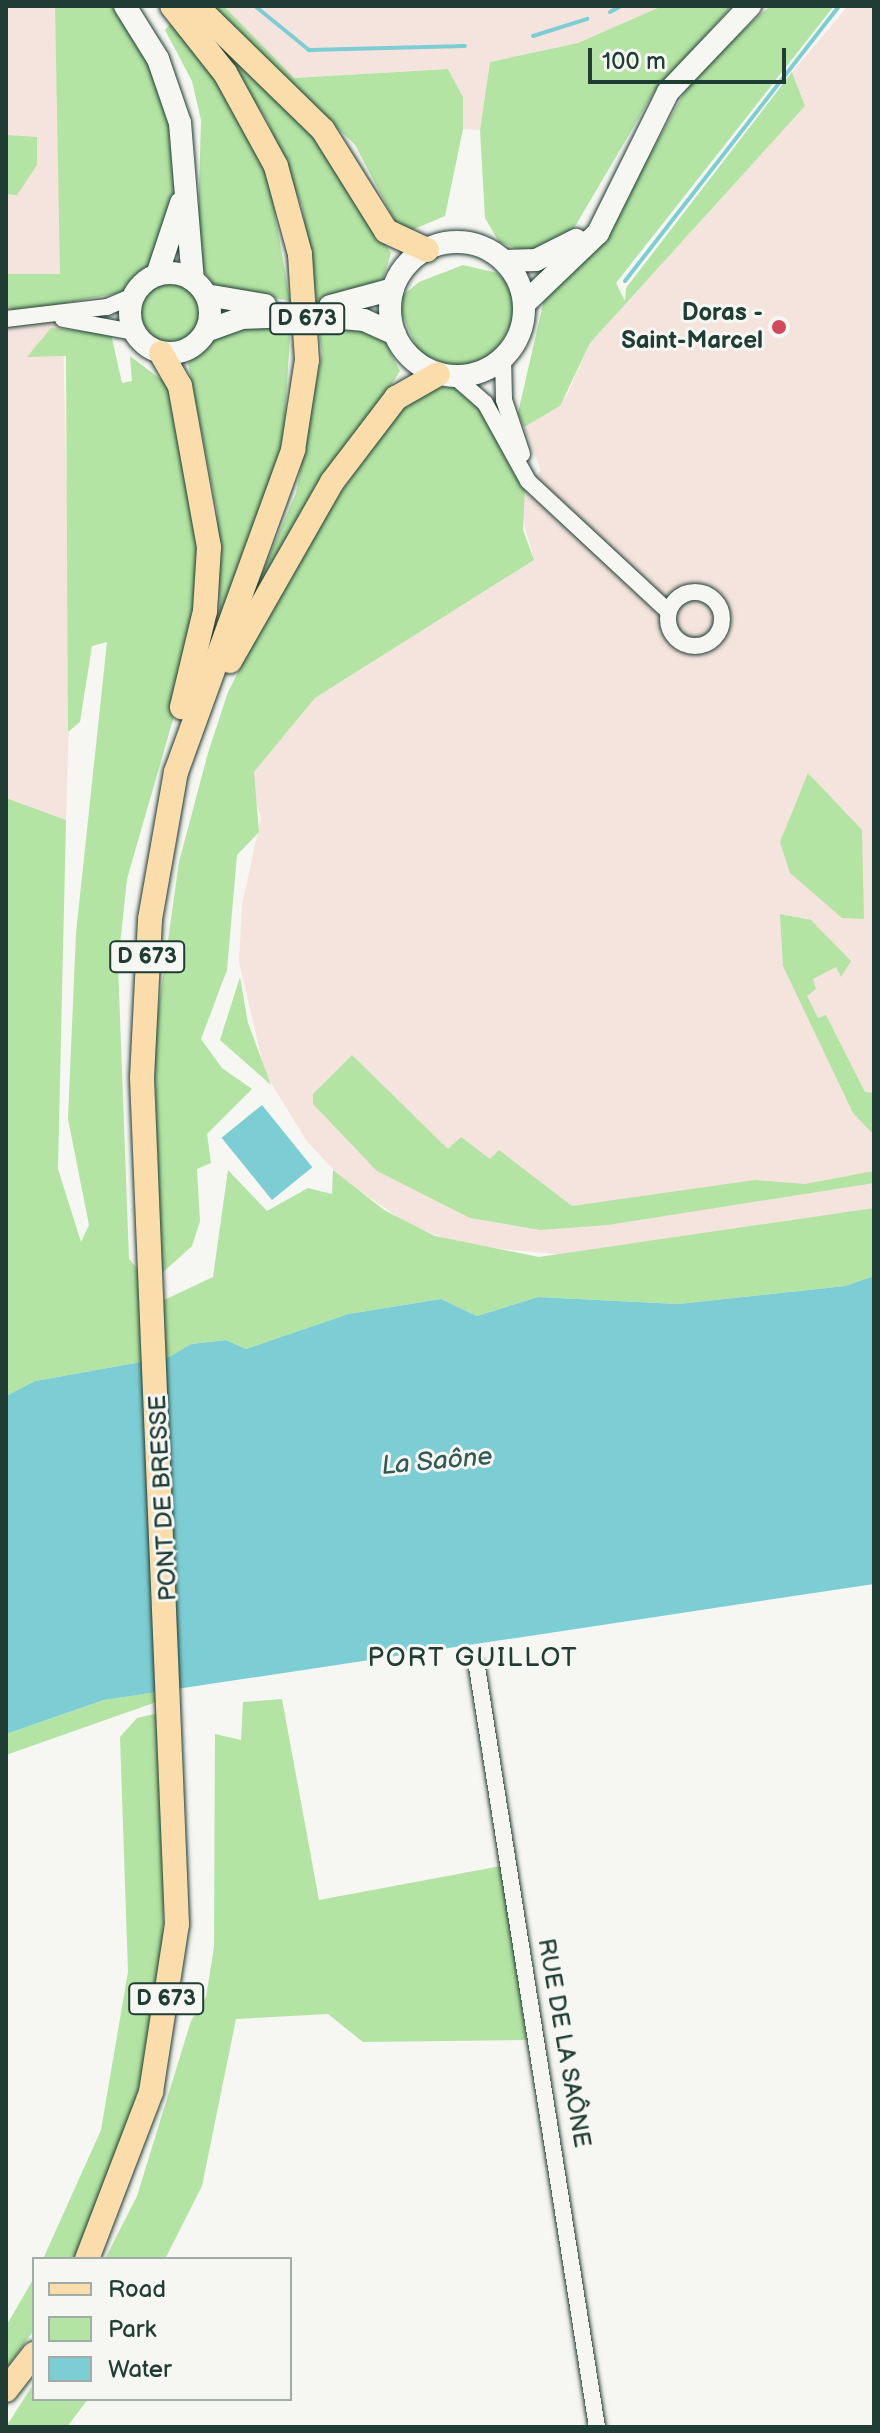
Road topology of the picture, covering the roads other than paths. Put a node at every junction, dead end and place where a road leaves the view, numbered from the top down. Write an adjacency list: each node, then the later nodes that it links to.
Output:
1 (125, 6): 5 (main road)
2 (172, 6): 24 (main road, D 673)
3 (196, 6): 7 (main road)
4 (750, 6): 6 (main road)
5 (186, 178): 9 (main road); 10 (main road)
6 (615, 197): 8 (main road); 13 (main road)
7 (427, 250): 8 (main road); 11 (main road)
8 (504, 261): 13 (main road)
9 (157, 275): 10 (main road); 12 (main road)
10 (199, 288): 16 (main road); 16 (main road)
11 (393, 289): 18 (main road); 18 (main road)
12 (133, 296): 14 (street); 17 (main road)
13 (524, 304): 20 (main road)
14 (46, 317): 15 (street); 17 (street)
15 (6, 319)
16 (206, 331): 19 (main road)
17 (134, 332): 19 (main road)
18 (395, 334): 21 (main road)
19 (161, 353): 24 (main road)
20 (503, 358): 21 (main road); 22 (street)
21 (446, 375): 22 (street); 25 (main road)
22 (542, 495): 23 (street)
23 (668, 611)
24 (159, 848): 25 (main road, D 673)
25 (150, 919): 27 (main road, PONT DE BRESSE / D 673)
26 (477, 1667): 30 (street, RUE DE LA SAÔNE)
27 (88, 2257)
28 (32, 2357): 29 (main road)
29 (6, 2390)
30 (597, 2427)

